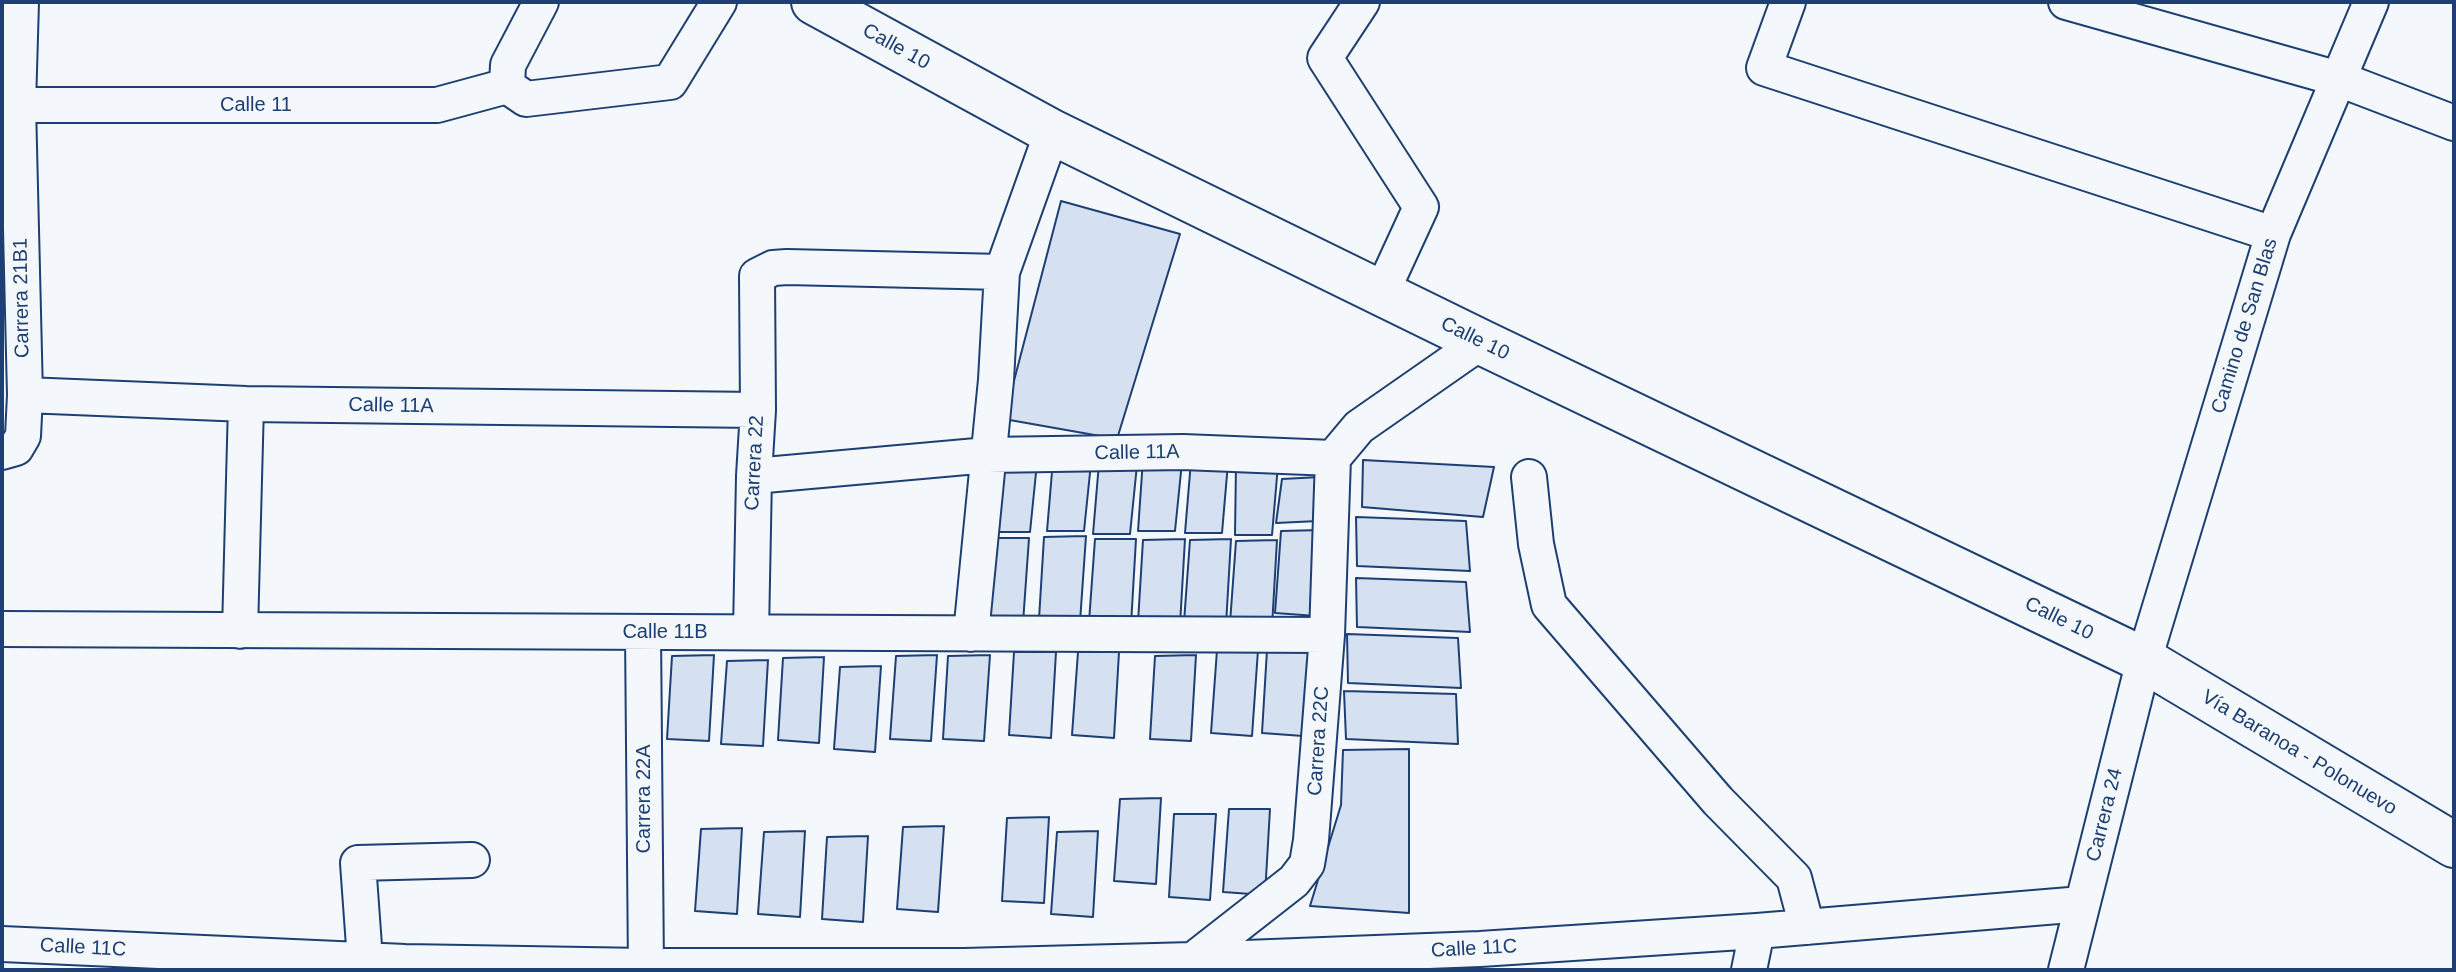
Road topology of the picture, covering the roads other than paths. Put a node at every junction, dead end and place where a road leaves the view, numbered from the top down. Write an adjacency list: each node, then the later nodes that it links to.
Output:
1 (21, 2): 11 (street, Carrera 21B1)
2 (541, 2): 10 (street)
3 (719, 2): 10 (street)
4 (814, 2): 13 (main road, Calle 10)
5 (1362, 2): 16 (street)
6 (1788, 2): 14 (street)
7 (2066, 2): 9 (street)
8 (2371, 2): 9 (street, Camino de San Blas)
9 (2339, 79): 12 (street); 14 (street, Camino de San Blas)
10 (507, 86): 11 (street, Calle 11)
11 (10, 105): 18 (street, Carrera 21B1)
12 (2454, 123)
13 (1052, 132): 15 (street); 16 (main road, Calle 10)
14 (2273, 234): 32 (street, Camino de San Blas)
15 (1002, 272): 20 (street, Carrera 22); 22 (street)
16 (1381, 294): 17 (main road, Calle 10)
17 (1481, 342): 23 (street); 32 (main road, Calle 10)
18 (25, 395): 19 (street, Calle 11A); 21 (street, Carrera 21B1)
19 (246, 404): 20 (street, Calle 11A); 27 (street)
20 (758, 410): 24 (street, Carrera 22)
21 (9, 450)
22 (988, 455): 23 (street, Calle 11A); 24 (street, Calle 11A); 30 (street)
23 (1333, 458): 31 (street, Carrera 22C)
24 (754, 476): 29 (street, Carrera 22)
25 (1529, 477): 36 (street)
26 (2, 629): 27 (street, Calle 11B)
27 (240, 631): 28 (street, Calle 11B)
28 (643, 632): 29 (street, Calle 11B); 45 (street, Carrera 22A)
29 (751, 632): 30 (street, Calle 11B)
30 (971, 634): 31 (street, Calle 11B)
31 (1327, 635): 43 (street, Carrera 22C)
32 (2144, 660): 33 (main road, Vía Baranoa - Polonuevo); 35 (street, Carrera 24)
33 (2454, 845)
34 (472, 860): 40 (street)
35 (2082, 904): 36 (street, Calle 11C); 49 (street, Carrera 24)
36 (1807, 927): 37 (street, Calle 11C)
37 (1757, 931): 39 (street, Calle 11C); 48 (street)
38 (2, 944): 42 (street, Calle 11C)
39 (1479, 959): 43 (street, Calle 11C)
40 (365, 960): 42 (street, Calle 11C); 44 (street, Calle 11C)
41 (2, 964): 47 (street)
42 (285, 964)
43 (1192, 965): 46 (street, Calle 11C)
44 (410, 966): 45 (street, Calle 11C)
45 (645, 968): 46 (street, Calle 11C)
46 (964, 968)
47 (10, 970)
48 (1749, 970)
49 (2066, 970)

